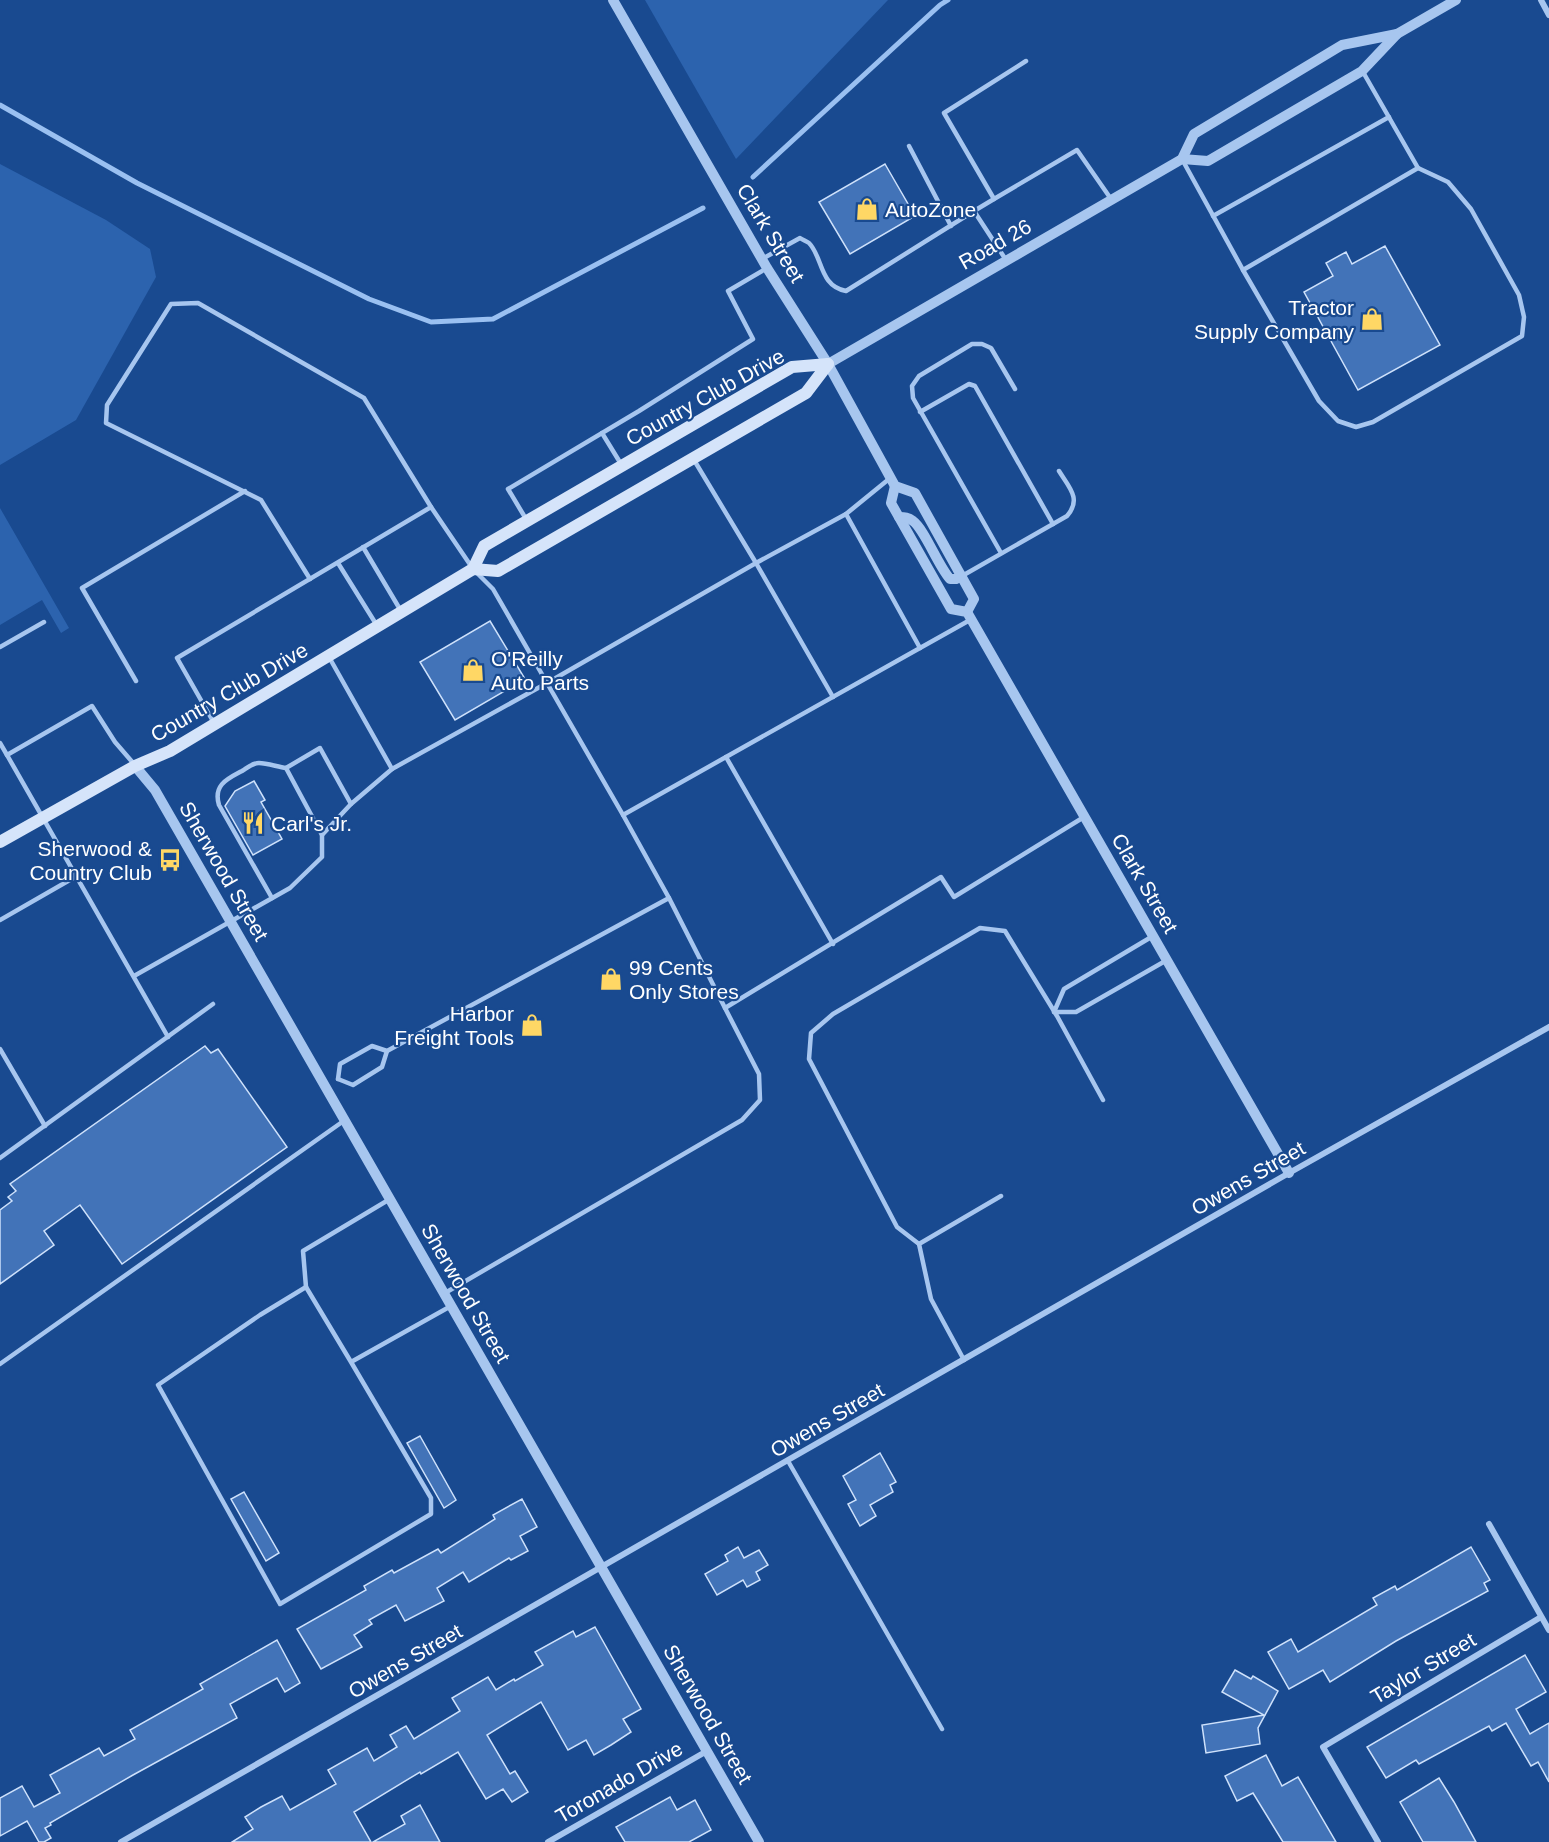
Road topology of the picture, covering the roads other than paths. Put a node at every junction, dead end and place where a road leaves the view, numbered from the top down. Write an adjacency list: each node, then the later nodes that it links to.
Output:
1 (613, 0): 18 (street, Clark Street)
2 (1456, 0): 5 (street)
3 (1541, 0): 4 (street)
4 (1549, 15)
5 (1397, 34): 7 (street); 10 (street)
6 (1026, 61): 12 (lane)
7 (1362, 71): 8 (lane); 10 (street)
8 (1389, 117): 11 (lane); 15 (lane)
9 (909, 146): 16 (lane)
10 (1182, 159): 13 (street, Road 26); 15 (lane)
11 (1418, 168): 19 (lane); 19 (lane)
12 (994, 199): 13 (lane); 14 (lane)
13 (1111, 200): 17 (street, Road 26)
14 (974, 211): 16 (lane); 17 (lane)
15 (1214, 216): 19 (lane)
16 (951, 226): 18 (lane)
17 (1006, 260): 20 (street, Road 26)
18 (765, 263): 20 (street, Clark Street); 23 (lane)
19 (1243, 270)
20 (828, 364): 24 (main road, Country Club Drive); 25 (main road, Country Club Drive); 27 (street, Clark Street)
21 (1015, 389): 22 (lane)
22 (920, 412): 33 (lane); 35 (lane)
23 (602, 433): 25 (lane); 32 (lane)
24 (693, 458): 37 (lane); 38 (main road, Country Club Drive)
25 (621, 465): 32 (main road, Country Club Drive)
26 (1059, 471): 33 (lane)
27 (893, 482): 30 (lane); 31 (street, Clark Street); 39 (street, Clark Street)
28 (245, 491): 29 (lane); 40 (lane); 48 (lane)
29 (431, 507): 34 (lane); 38 (lane)
30 (846, 514): 37 (lane); 46 (lane)
31 (899, 517): 39 (street); 42 (street, Clark Street)
32 (528, 520): 38 (main road, Country Club Drive)
33 (1053, 524): 35 (lane)
34 (363, 547): 36 (lane); 41 (lane)
35 (1001, 554): 39 (lane)
36 (338, 562): 40 (lane); 44 (lane)
37 (756, 563): 49 (lane); 50 (lane)
38 (473, 569): 41 (main road, Country Club Drive); 49 (lane)
39 (962, 576): 42 (street, Clark Street)
40 (310, 579): 51 (lane)
41 (402, 613): 44 (main road, Country Club Drive)
42 (969, 616): 46 (lane); 60 (street, Clark Street)
43 (44, 622): 45 (lane)
44 (378, 628): 47 (main road, Country Club Drive)
45 (0, 647)
46 (920, 648): 50 (lane)
47 (329, 657): 51 (main road, Country Club Drive); 57 (lane)
48 (136, 681)
49 (547, 683): 57 (lane); 59 (lane)
50 (833, 697): 54 (lane)
51 (214, 725): 55 (main road, Country Club Drive)
52 (0, 743): 53 (lane)
53 (6, 755): 55 (lane); 61 (lane)
54 (726, 757): 59 (lane); 70 (lane)
55 (135, 766): 61 (main road, Country Club Drive); 68 (street, Sherwood Street)
56 (286, 768): 58 (lane); 62 (lane); 65 (lane)
57 (392, 769): 58 (lane)
58 (351, 804): 62 (lane)
59 (623, 815): 66 (lane)
60 (1084, 817): 69 (street, Clark Street); 70 (lane)
61 (42, 818): 63 (main road, Country Club Drive); 64 (lane)
62 (322, 836): 65 (lane)
63 (0, 842)
64 (75, 877): 67 (lane); 72 (lane)
65 (272, 898): 68 (lane)
66 (669, 898): 74 (lane); 79 (lane)
67 (0, 920)
68 (230, 920): 72 (lane); 81 (street, Sherwood Street)
69 (1153, 936): 71 (street, Clark Street); 75 (lane)
70 (833, 944): 74 (lane)
71 (1167, 960): 75 (lane); 86 (street, Clark Street)
72 (134, 976): 77 (lane)
73 (213, 1004): 77 (lane)
74 (725, 1008): 91 (lane)
75 (1054, 1012): 82 (lane); 89 (lane)
76 (1549, 1027): 86 (street, Owens Street)
77 (168, 1037): 84 (lane)
78 (0, 1049): 84 (lane)
79 (387, 1051): 80 (lane); 80 (lane)
80 (338, 1079): 81 (lane)
81 (326, 1087): 83 (street, Sherwood Street)
82 (1103, 1100)
83 (345, 1120): 88 (street, Sherwood Street); 95 (lane)
84 (45, 1126): 85 (lane)
85 (0, 1158)
86 (1289, 1173): 93 (street, Owens Street)
87 (1001, 1196): 89 (lane)
88 (390, 1199): 90 (lane); 91 (street, Sherwood Street)
89 (919, 1244): 93 (lane)
90 (306, 1287): 94 (lane); 94 (lane)
91 (444, 1294): 92 (street, Sherwood Street)
92 (451, 1306): 94 (lane); 98 (street, Sherwood Street)
93 (964, 1360): 96 (street, Owens Street)
94 (351, 1362)
95 (0, 1364)
96 (788, 1461): 98 (street, Owens Street); 101 (lane)
97 (1489, 1524): 99 (street)
98 (601, 1568): 102 (street, Sherwood Street); 103 (street, Owens Street)
99 (1541, 1617): 100 (street); 106 (street, Taylor Street)
100 (1549, 1630)
101 (942, 1729)
102 (706, 1751): 104 (street, Toronado Drive); 105 (street, Sherwood Street)
103 (121, 1842)
104 (548, 1842)
105 (759, 1842)
106 (1378, 1842)

